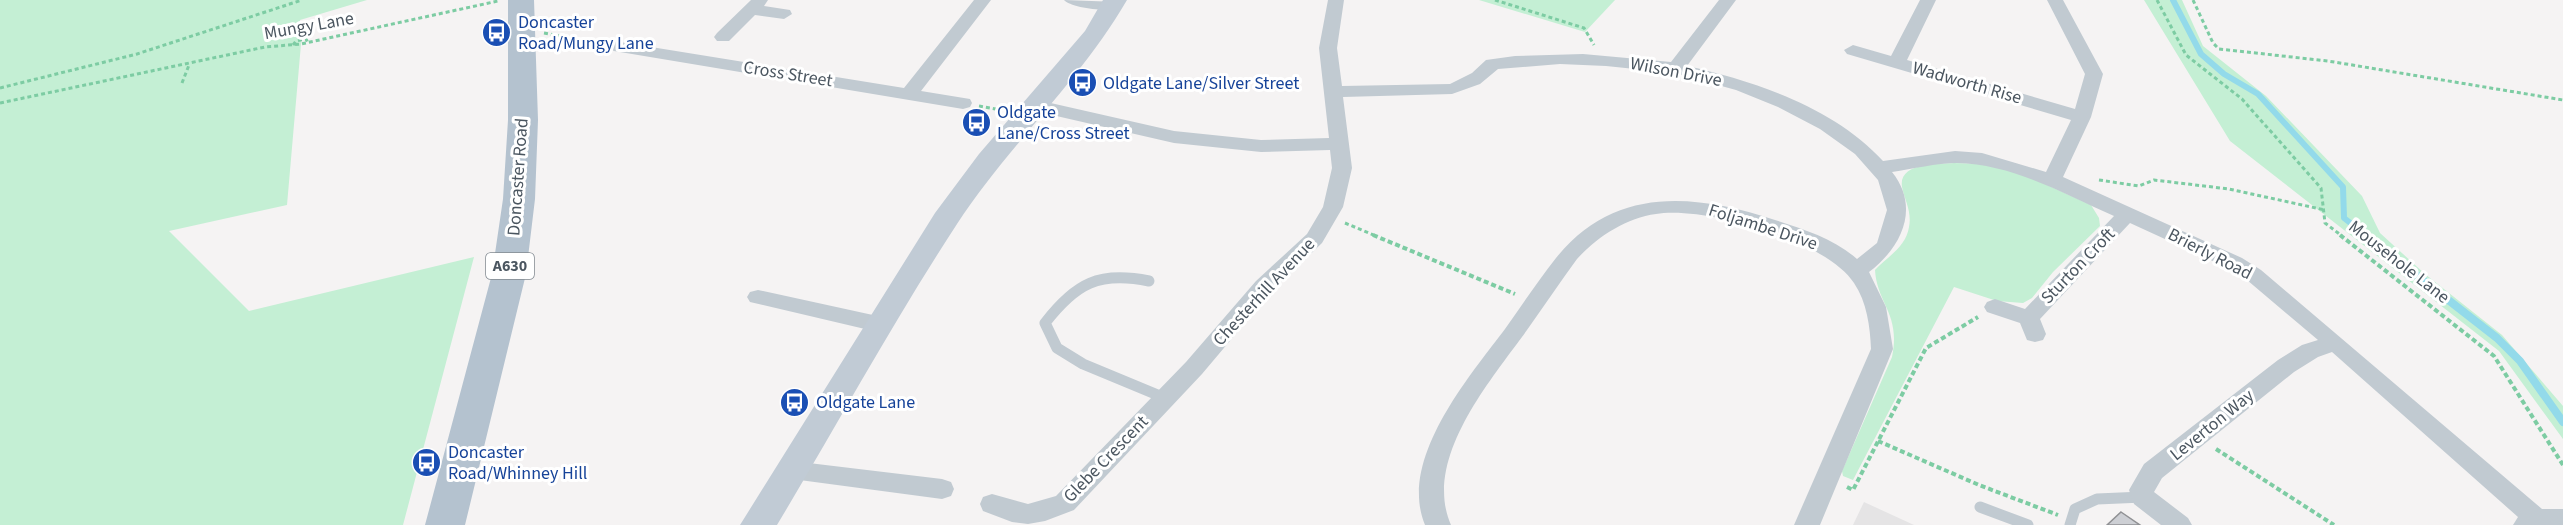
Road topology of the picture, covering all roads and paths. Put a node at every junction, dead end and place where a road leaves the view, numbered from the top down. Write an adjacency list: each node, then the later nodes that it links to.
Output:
1 (302, 0): 25 (path)
2 (505, 0): 22 (path, Mungy Lane)
3 (521, 0): 16 (main road, Doncaster Road / A630)
4 (983, 0): 27 (street)
5 (1071, 0): 13 (street)
6 (1336, 0): 26 (street, Chesterhill Avenue)
7 (1495, 0): 20 (path)
8 (1728, 0): 23 (street)
9 (1928, 0): 21 (street)
10 (2055, 0): 32 (street)
11 (2157, 0): 36 (path, Mousehole Lane)
12 (2193, 0): 28 (path)
13 (1114, 3): 31 (street)
14 (755, 4): 15 (street); 17 (street)
15 (783, 14)
16 (523, 37): 18 (path); 60 (main road, Doncaster Road / A630)
17 (723, 37)
18 (614, 46): 27 (street, Cross Street)
19 (1852, 50): 21 (street, Wadworth Rise)
20 (1596, 59): 23 (street, Wilson Drive); 26 (street, Wilson Drive)
21 (1897, 62): 32 (street, Wadworth Rise)
22 (190, 64): 24 (path); 29 (path, Mungy Lane)
23 (1676, 68): 34 (street, Wilson Drive)
24 (182, 83)
25 (0, 88)
26 (1332, 92): 33 (street, Chesterhill Avenue)
27 (909, 94): 30 (street, Cross Street)
28 (2563, 100)
29 (0, 103)
30 (963, 103): 31 (path)
31 (1030, 110): 33 (street); 44 (street)
32 (2082, 117): 35 (street)
33 (1340, 144): 38 (street, Chesterhill Avenue)
34 (1879, 168): 35 (street, Brierly Road); 39 (street, Wilson Drive)
35 (2055, 175): 36 (path); 37 (street, Brierly Road)
36 (2325, 210): 50 (path, Mousehole Lane)
37 (2127, 214): 43 (street, Sturton Croft); 45 (street, Brierly Road)
38 (1328, 216): 42 (path); 46 (street, Chesterhill Avenue)
39 (1856, 271): 42 (street, Foljambe Drive); 52 (street, Foljambe Drive)
40 (1149, 281): 47 (lane)
41 (758, 297): 44 (street)
42 (1535, 303): 62 (street, Foljambe Drive)
43 (1995, 307): 49 (path)
44 (882, 325): 51 (street)
45 (2337, 343): 48 (street, Leverton Way); 58 (street, Brierly Road)
46 (1194, 368): 47 (street, Glebe Crescent)
47 (1165, 398): 55 (street, Glebe Crescent)
48 (2196, 437): 54 (street, Leverton Way); 66 (path)
49 (1878, 441): 52 (path); 59 (path)
50 (2563, 465)
51 (792, 470): 53 (street); 61 (street)
52 (1827, 478): 63 (street, Foljambe Drive)
53 (942, 489)
54 (2143, 497): 59 (lane); 65 (street)
55 (992, 504)
56 (1980, 507): 64 (lane)
57 (2563, 519): 58 (street)
58 (2531, 522)
59 (2071, 523)
60 (445, 525)
61 (758, 525)
62 (1438, 525)
63 (1807, 525)
64 (2028, 525)
65 (2179, 525)
66 (2334, 525)

